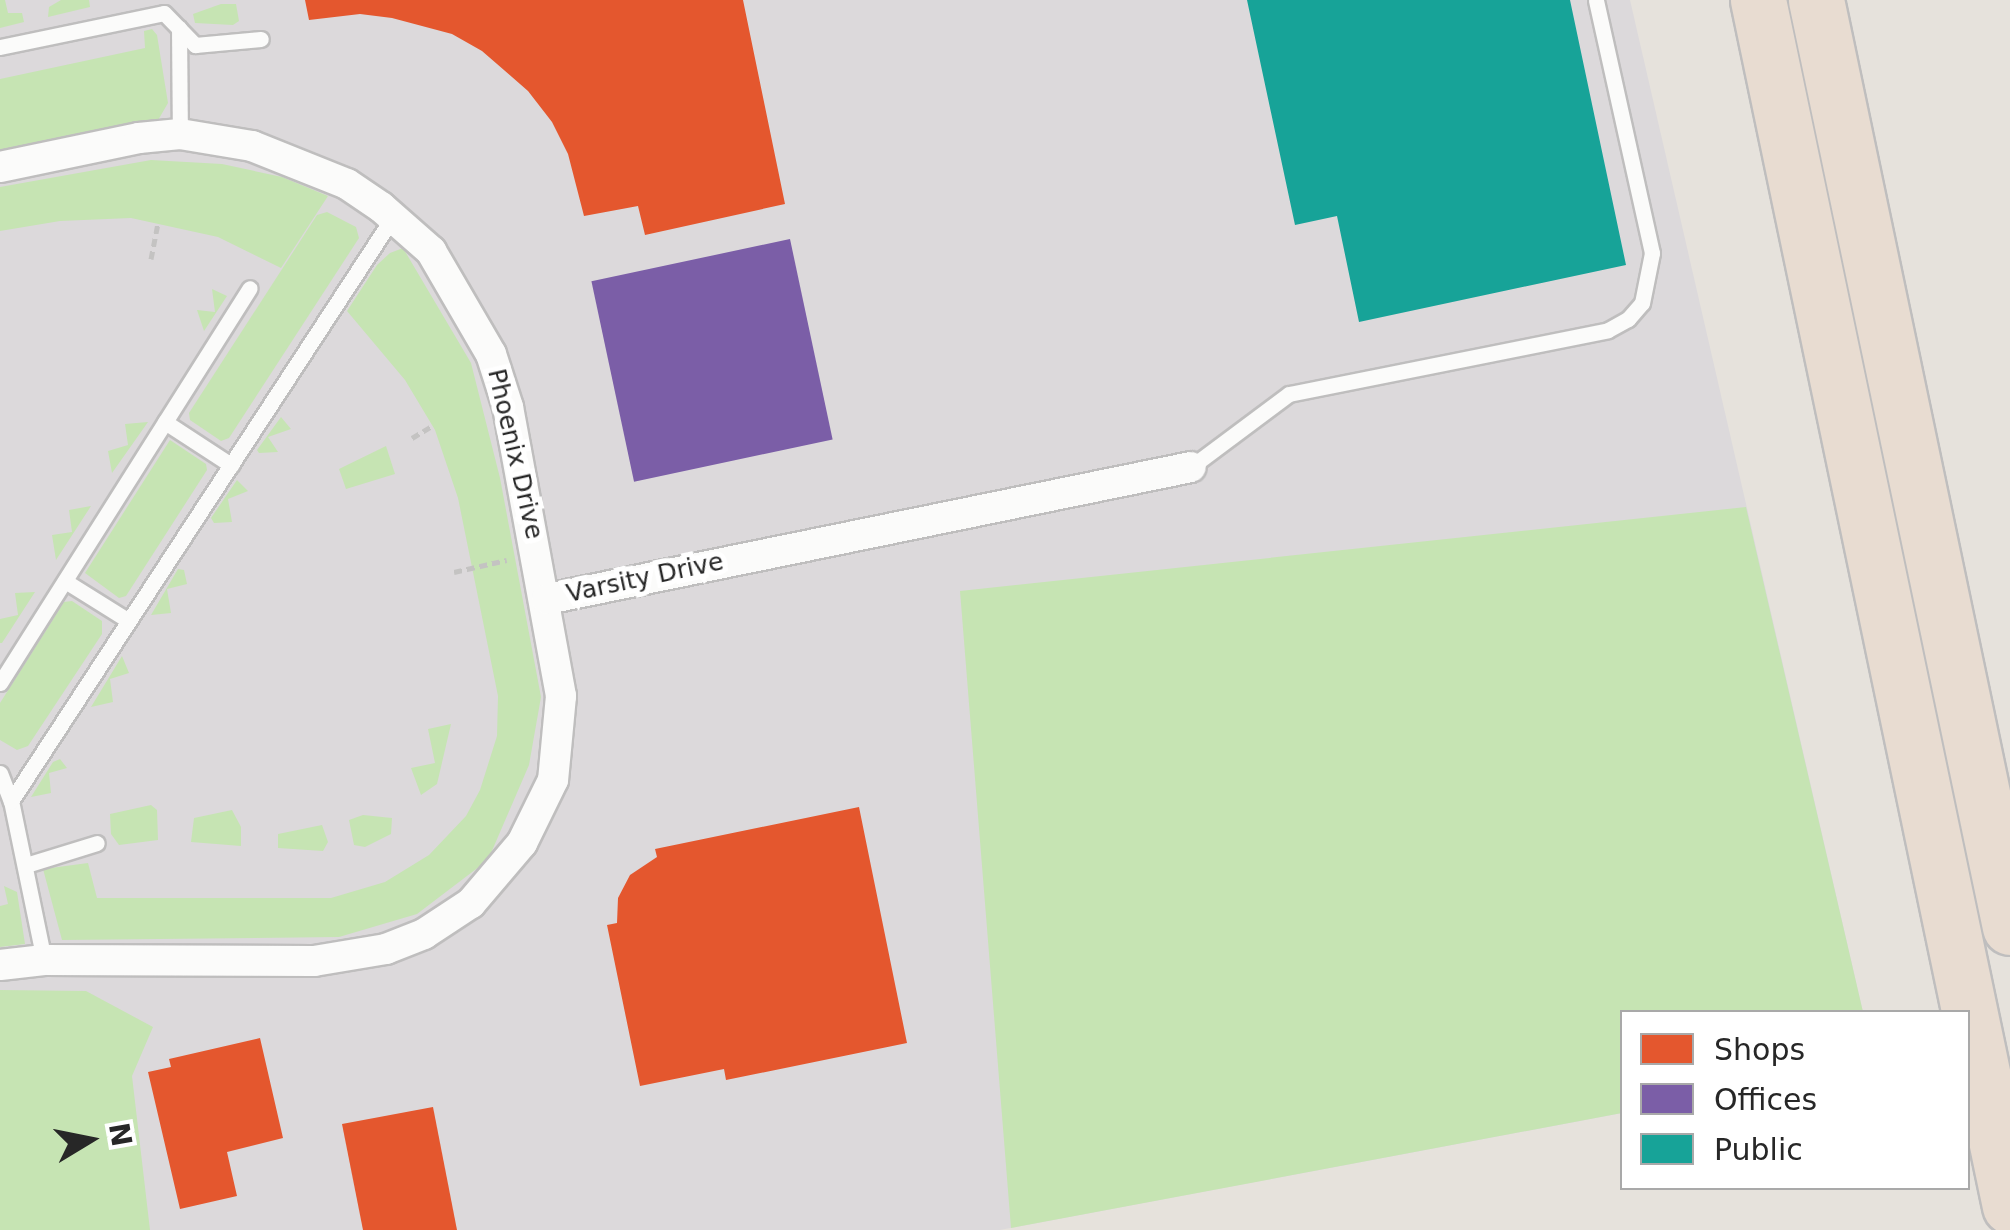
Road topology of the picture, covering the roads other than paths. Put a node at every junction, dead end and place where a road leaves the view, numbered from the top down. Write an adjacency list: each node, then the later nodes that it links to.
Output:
1 (1596, 0): 13 (lane)
2 (1758, 0): 25 (highway)
3 (1816, 0): 22 (highway)
4 (179, 28): 5 (lane); 6 (lane); 7 (lane)
5 (261, 40)
6 (0, 47)
7 (180, 134): 8 (street, Phoenix Drive); 9 (street, Phoenix Drive)
8 (0, 166)
9 (393, 218): 12 (lane); 15 (street, Phoenix Drive)
10 (250, 288): 11 (lane)
11 (165, 422): 12 (lane); 14 (lane)
12 (231, 465): 16 (lane)
13 (1190, 467): 15 (street, Varsity Drive)
14 (64, 581): 16 (lane); 17 (lane)
15 (547, 599): 23 (street, Varsity Drive)
16 (129, 621): 19 (lane)
17 (0, 683)
18 (0, 773): 19 (lane)
19 (11, 801): 21 (lane)
20 (97, 842): 21 (lane)
21 (26, 865): 23 (lane)
22 (2010, 927)
23 (44, 960): 24 (street, Varsity Drive)
24 (0, 965)
25 (1969, 1010)
26 (1970, 1015): 27 (highway)
27 (2010, 1206)

